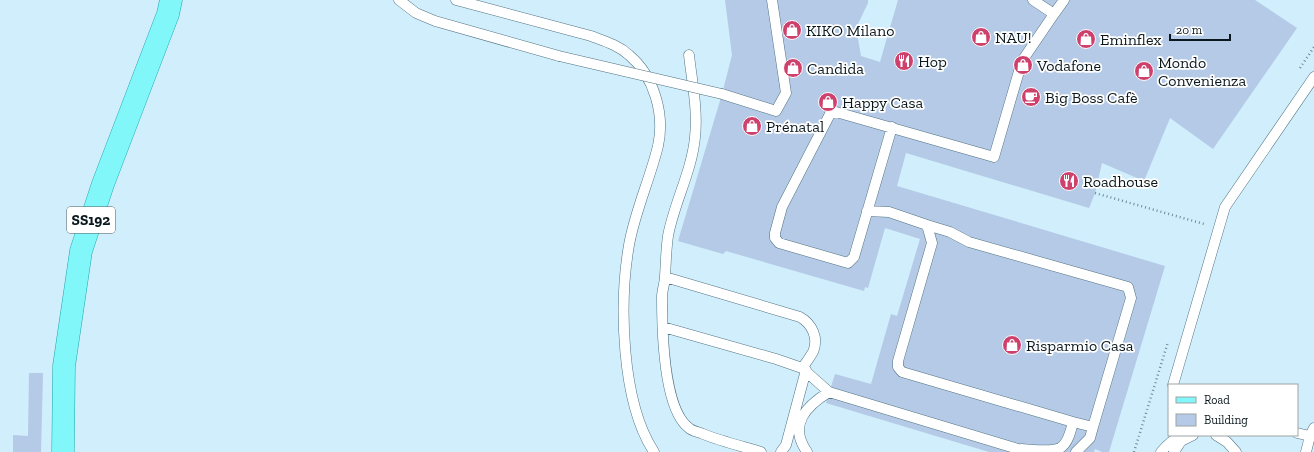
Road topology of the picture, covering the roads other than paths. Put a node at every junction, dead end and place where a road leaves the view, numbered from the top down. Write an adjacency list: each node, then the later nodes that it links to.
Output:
1 (171, 0): 27 (main road, SS192)
2 (399, 0): 4 (lane, bridge)
3 (456, 0): 28 (lane)
4 (772, 0)
5 (1033, 0): 7 (lane)
6 (1064, 0): 7 (lane)
7 (1054, 14): 10 (lane)
8 (689, 55): 13 (lane)
9 (1314, 77): 16 (lane)
10 (892, 127): 11 (lane); 11 (lane)
11 (867, 211): 12 (lane)
12 (927, 226): 19 (lane); 20 (lane)
13 (665, 277): 14 (lane); 15 (lane)
14 (663, 327): 15 (lane); 29 (lane)
15 (804, 369): 17 (lane); 18 (lane)
16 (1173, 384)
17 (829, 392): 18 (lane); 26 (lane)
18 (797, 418): 30 (lane); 31 (lane)
19 (1073, 422): 20 (lane); 26 (lane)
20 (1093, 427): 32 (lane)
21 (1312, 432): 22 (lane); 36 (lane)
22 (1298, 433)
23 (1179, 436): 33 (lane)
24 (1192, 436): 34 (lane)
25 (1218, 436): 35 (lane)
26 (1024, 451)
27 (63, 452)
28 (654, 452)
29 (761, 452)
30 (781, 452)
31 (807, 452)
32 (1076, 452)
33 (1161, 452)
34 (1174, 452)
35 (1236, 452)
36 (1306, 452)

